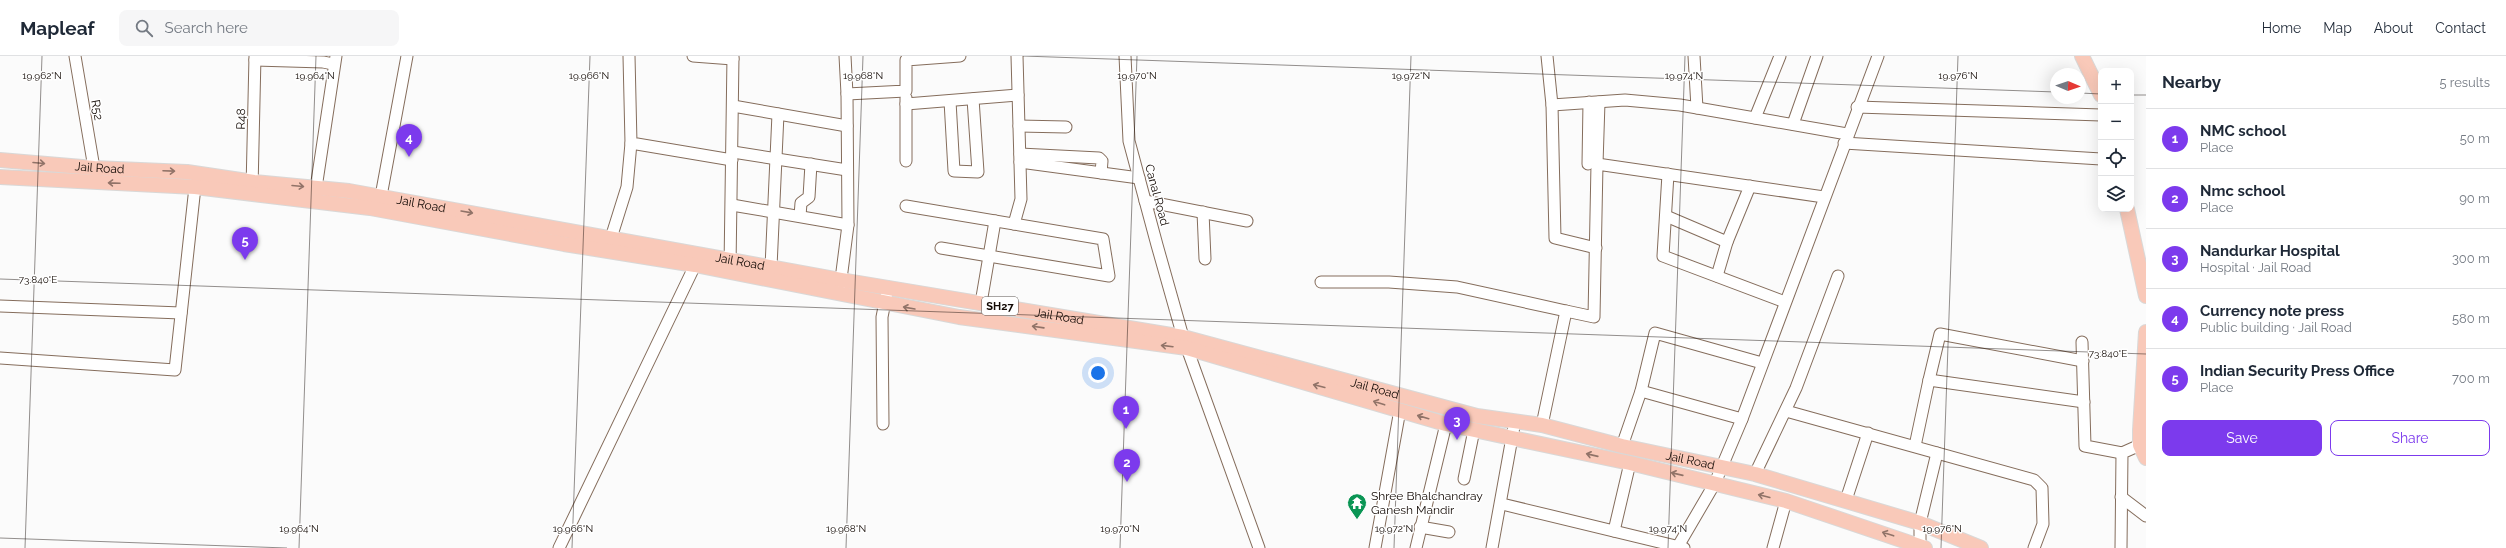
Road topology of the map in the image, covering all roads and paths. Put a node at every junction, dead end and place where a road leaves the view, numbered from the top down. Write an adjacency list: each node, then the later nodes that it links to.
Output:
1 (75, 56): 48 (street, R52)
2 (407, 56): 57 (street)
3 (629, 56): 39 (street)
4 (693, 56): 15 (street)
5 (845, 56): 21 (street)
6 (960, 56): 17 (street)
7 (1017, 56): 22 (street)
8 (1125, 56): 52 (street, Canal Road)
9 (1547, 56): 27 (street)
10 (1694, 56): 30 (street)
11 (1780, 56): 33 (street)
12 (1817, 56): 34 (street)
13 (1878, 56): 29 (street)
14 (2082, 56): 19 (main road)
15 (733, 57): 28 (street)
16 (255, 58): 18 (street); 55 (street, R48)
17 (906, 58): 20 (street)
18 (334, 60): 56 (street)
19 (2098, 89)
20 (906, 91): 21 (street); 26 (street)
21 (847, 94): 35 (street)
22 (1018, 95): 23 (street); 36 (street)
23 (973, 99): 24 (street); 24 (street)
24 (950, 101): 26 (street)
25 (1594, 102): 27 (street); 30 (street); 47 (street)
26 (906, 104): 45 (street)
27 (1552, 105): 76 (street)
28 (733, 106): 31 (street); 40 (street)
29 (1857, 107): 32 (street); 38 (street)
30 (1697, 108): 33 (street)
31 (778, 114): 35 (street); 42 (street)
32 (2098, 115)
33 (1755, 118): 34 (street)
34 (1793, 124): 38 (street)
35 (847, 126): 49 (street)
36 (1019, 126): 37 (street); 41 (street)
37 (1066, 127)
38 (1846, 138): 43 (street); 58 (street)
39 (631, 143): 40 (street); 73 (street)
40 (732, 156): 42 (street); 60 (street)
41 (1020, 158): 52 (street); 70 (street)
42 (776, 159): 46 (street); 62 (street)
43 (2098, 159)
44 (4, 160): 48 (main road, Jail Road / SH27, one-way to 48); 51 (main road)
45 (906, 161)
46 (811, 164): 49 (street); 65 (street)
47 (1593, 164): 50 (street); 76 (street)
48 (94, 168): 55 (main road, Jail Road / SH27, one-way to 55)
49 (847, 170): 71 (street)
50 (1668, 174): 54 (street); 66 (street)
51 (3, 177): 53 (main road, one-way to 51)
52 (1139, 178): 59 (street, Canal Road)
53 (195, 186): 55 (main road); 94 (street)
54 (1750, 186): 58 (street); 74 (street)
55 (253, 188): 56 (main road, Jail Road / SH27, one-way to 56); 72 (main road)
56 (316, 188): 57 (main road, Jail Road / SH27)
57 (381, 196): 69 (main road, Jail Road / SH27, one-way to 69)
58 (1824, 197): 89 (street)
59 (1145, 201): 63 (street); 97 (street, Canal Road)
60 (732, 205): 62 (street); 80 (street)
61 (906, 206): 67 (street)
62 (773, 212): 65 (street); 81 (street)
63 (1203, 212): 68 (street); 78 (street)
64 (2128, 212): 88 (main road)
65 (800, 216): 71 (street)
66 (1666, 216): 74 (street); 82 (street)
67 (995, 221): 70 (street); 77 (street)
68 (1247, 221)
69 (533, 224): 72 (main road); 73 (main road, Jail Road / SH27)
70 (1014, 224): 77 (street)
71 (848, 225): 84 (street)
72 (529, 238): 79 (main road)
73 (611, 238): 79 (main road, Jail Road / SH27)
74 (1727, 242): 82 (street)
75 (942, 248): 77 (street)
76 (1596, 248): 93 (street)
77 (989, 255): 90 (street)
78 (1205, 259)
79 (698, 260): 80 (main road, Jail Road / SH27); 138 (street)
80 (730, 266): 81 (main road, Jail Road / SH27); 87 (main road)
81 (771, 267): 84 (main road, Jail Road / SH27)
82 (1717, 276): 89 (street)
83 (1838, 276): 106 (street)
84 (841, 280): 86 (main road, Jail Road / SH27); 87 (street)
85 (1321, 282): 93 (street)
86 (888, 287): 90 (main road, Jail Road / SH27); 91 (street)
87 (838, 294): 91 (main road)
88 (2146, 296)
89 (1785, 302): 100 (street)
90 (980, 303): 97 (main road, Jail Road / SH27)
91 (885, 304): 97 (main road, one-way to 91); 109 (street)
92 (0, 306): 94 (street)
93 (1566, 311): 111 (street)
94 (181, 313): 98 (street)
95 (2146, 332): 101 (main road)
96 (2082, 342): 99 (street)
97 (1185, 343): 105 (main road, one-way to 97); 108 (main road, Jail Road / SH27); 139 (street, Canal Road)
98 (0, 358)
99 (2083, 360): 102 (street); 104 (street)
100 (1762, 363): 103 (street); 107 (street)
101 (2144, 379): 113 (main road)
102 (1929, 380): 104 (street); 118 (street)
103 (1641, 391): 107 (street); 117 (street)
104 (2084, 402): 120 (street)
105 (1400, 410): 110 (main road, one-way to 105); 140 (street)
106 (1786, 411): 114 (street); 124 (street)
107 (1742, 418): 123 (street)
108 (1516, 421): 111 (main road, Jail Road / SH27); 115 (street)
109 (883, 424)
110 (1446, 424): 112 (main road); 133 (street)
111 (1542, 425): 117 (main road, Jail Road / SH27)
112 (1474, 430): 115 (main road); 125 (street)
113 (2143, 430): 116 (main road)
114 (1868, 433): 118 (street); 128 (street)
115 (1513, 437): 122 (main road, one-way to 115); 130 (street)
116 (2140, 445): 120 (street); 121 (main road)
117 (1622, 446): 123 (main road, Jail Road / SH27)
118 (1915, 446): 119 (street)
119 (1937, 453): 132 (street); 145 (street)
120 (2122, 453): 127 (street)
121 (2146, 458)
122 (1630, 463): 126 (main road, one-way to 122); 134 (street)
123 (1721, 466): 124 (main road, Jail Road / SH27); 126 (street)
124 (1755, 474): 128 (main road, Jail Road / SH27)
125 (1464, 479)
126 (1715, 483): 129 (main road, one-way to 126); 136 (street)
127 (2121, 497): 131 (street); 146 (street)
128 (1846, 500): 132 (main road, Jail Road / SH27)
129 (1786, 501): 137 (main road, one-way to 129); 143 (street)
130 (1502, 504): 134 (street); 142 (street)
131 (2146, 516)
132 (1920, 523): 137 (street); 144 (main road, Jail Road / SH27)
133 (1420, 527): 135 (street); 141 (street)
134 (1614, 531): 136 (street)
135 (1450, 532)
136 (1680, 547)
137 (1922, 547)
138 (560, 548)
139 (1259, 548)
140 (1375, 548)
141 (1416, 548)
142 (1492, 548)
143 (1773, 548)
144 (1981, 548)
145 (2034, 548)
146 (2121, 548)

